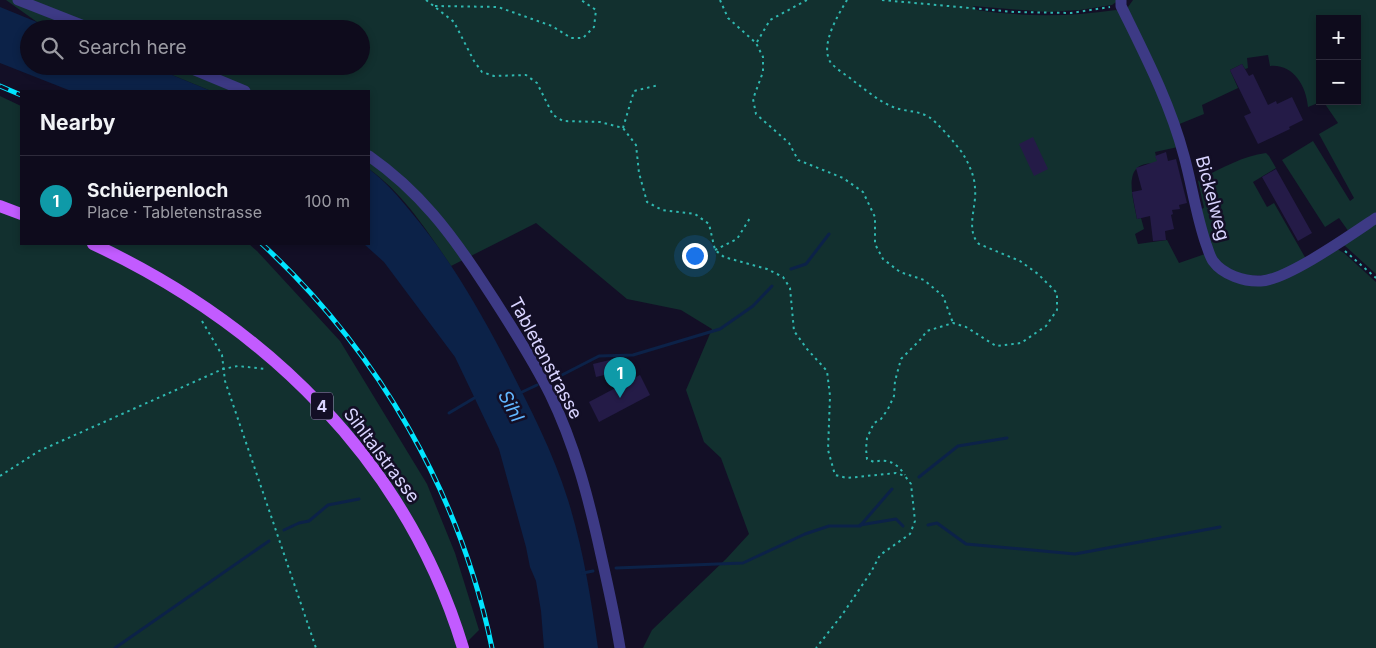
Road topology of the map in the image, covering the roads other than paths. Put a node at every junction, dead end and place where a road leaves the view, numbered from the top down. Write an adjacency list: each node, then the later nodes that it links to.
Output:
1 (18, 0): 3 (street)
2 (1117, 3): 9 (street, Bickelweg)
3 (69, 20)
4 (206, 75): 5 (street)
5 (242, 90)
6 (370, 157): 12 (street, Tabletenstrasse)
7 (0, 206): 8 (main road)
8 (20, 214)
9 (1376, 218)
10 (95, 245): 11 (main road, Sihltalstrasse / 4)
11 (462, 648)
12 (620, 648)

